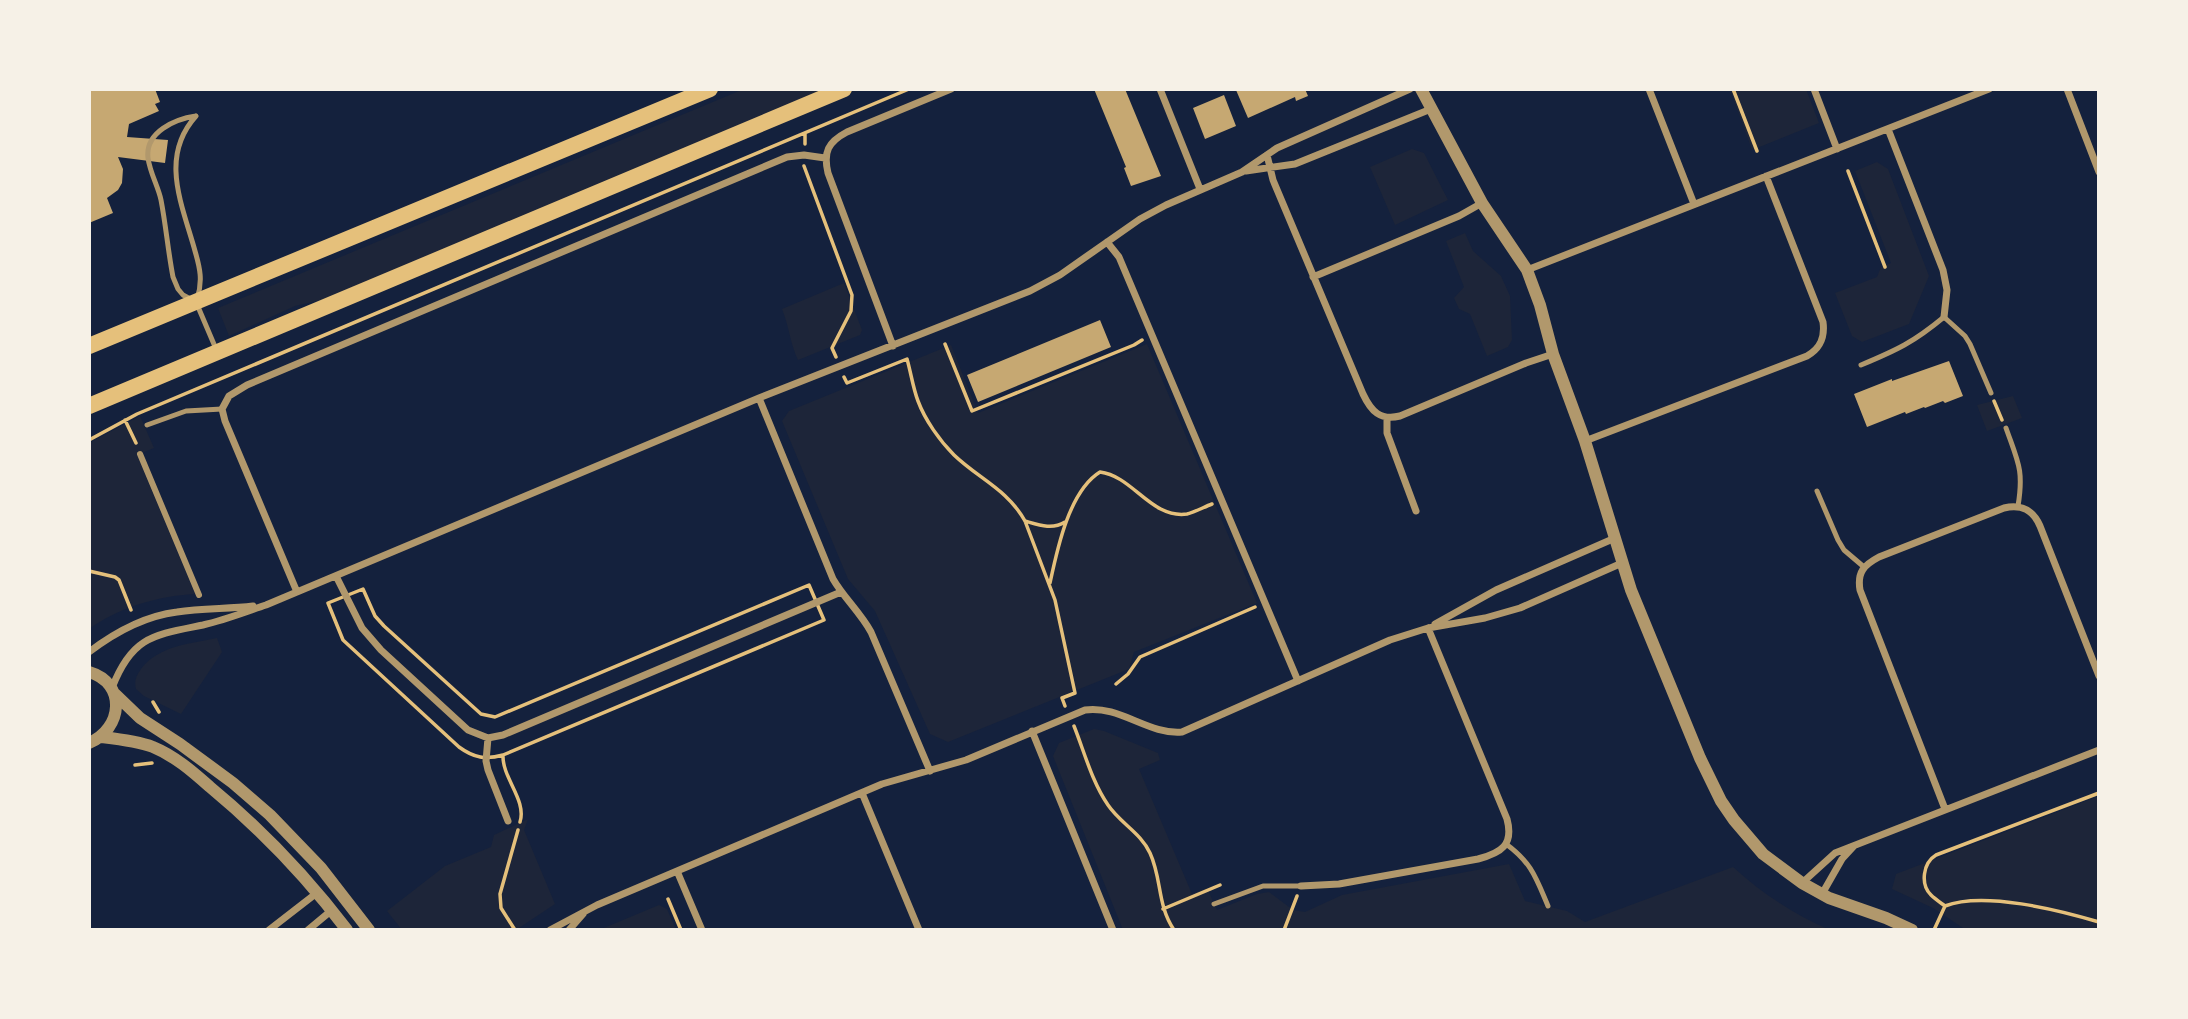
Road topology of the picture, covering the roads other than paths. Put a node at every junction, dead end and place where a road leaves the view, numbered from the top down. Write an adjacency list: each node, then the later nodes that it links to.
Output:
1 (710, 89): 26 (main road)
2 (844, 89): 30 (main road)
3 (951, 89): 15 (street)
4 (1160, 89): 20 (street)
5 (1410, 89): 14 (street)
6 (1421, 89): 11 (street)
7 (1649, 89): 22 (street)
8 (1814, 89): 13 (street)
9 (1989, 89): 12 (street)
10 (2067, 89): 18 (street)
11 (1431, 109): 16 (street); 21 (street)
12 (1888, 129): 13 (street); 27 (street)
13 (1836, 149): 19 (street)
14 (1267, 155): 16 (street); 17 (street)
15 (825, 158): 29 (street); 36 (street)
16 (1270, 169): 17 (street); 25 (street)
17 (1241, 172): 20 (street)
18 (2099, 172)
19 (1766, 176): 22 (street); 40 (street)
20 (1200, 188): 23 (street)
21 (1482, 203): 24 (street); 25 (street)
22 (1694, 204): 24 (street)
23 (1107, 242): 29 (street); 57 (street)
24 (1527, 270): 31 (street)
25 (1313, 276): 37 (street)
26 (196, 302): 26 (lane); 28 (main road); 30 (lane)
27 (1944, 317): 32 (lane); 33 (lane)
28 (89, 346)
29 (893, 346): 34 (street)
30 (217, 352): 35 (main road)
31 (1553, 354): 37 (street); 40 (street)
32 (1861, 365)
33 (1991, 393)
34 (759, 398): 48 (street); 50 (street)
35 (89, 406)
36 (222, 409): 38 (lane); 49 (street)
37 (1387, 418): 44 (street)
38 (147, 425)
39 (2006, 428): 43 (lane)
40 (1585, 441): 45 (street)
41 (140, 453): 51 (street)
42 (1817, 492): 47 (lane)
43 (2018, 506): 47 (street); 56 (street)
44 (1416, 511)
45 (1615, 538): 46 (street); 53 (street)
46 (1622, 563): 53 (street); 71 (street)
47 (1864, 567): 65 (street)
48 (336, 576): 49 (street); 60 (street)
49 (297, 592): 52 (street)
50 (841, 593): 60 (street); 63 (street)
51 (199, 596)
52 (266, 605): 54 (street); 58 (street)
53 (1428, 628): 57 (street); 68 (street)
54 (89, 652)
55 (89, 672): 58 (street)
56 (2099, 676)
57 (1298, 681): 59 (street)
58 (113, 691): 61 (street); 70 (street)
59 (1032, 731): 63 (street); 88 (street)
60 (488, 738): 66 (street)
61 (92, 742): 73 (street)
62 (2099, 750): 65 (street)
63 (930, 771): 64 (street)
64 (862, 793): 69 (street); 87 (street)
65 (1945, 809): 67 (street)
66 (508, 821)
67 (1857, 843): 71 (street); 74 (street)
68 (1506, 844): 72 (street); 77 (lane)
69 (677, 871): 79 (street); 86 (street)
70 (333, 883): 73 (street); 75 (street)
71 (1802, 883): 74 (street)
72 (1301, 886): 76 (lane)
73 (318, 892): 78 (street); 80 (street)
74 (1822, 894): 89 (street)
75 (347, 900): 78 (street); 83 (street)
76 (1214, 904)
77 (1548, 906)
78 (332, 910): 81 (street); 82 (street)
79 (585, 911): 84 (street); 85 (street)
80 (269, 930)
81 (308, 930)
82 (347, 930)
83 (369, 930)
84 (550, 930)
85 (569, 930)
86 (702, 930)
87 (919, 930)
88 (1113, 930)
89 (1912, 930)

